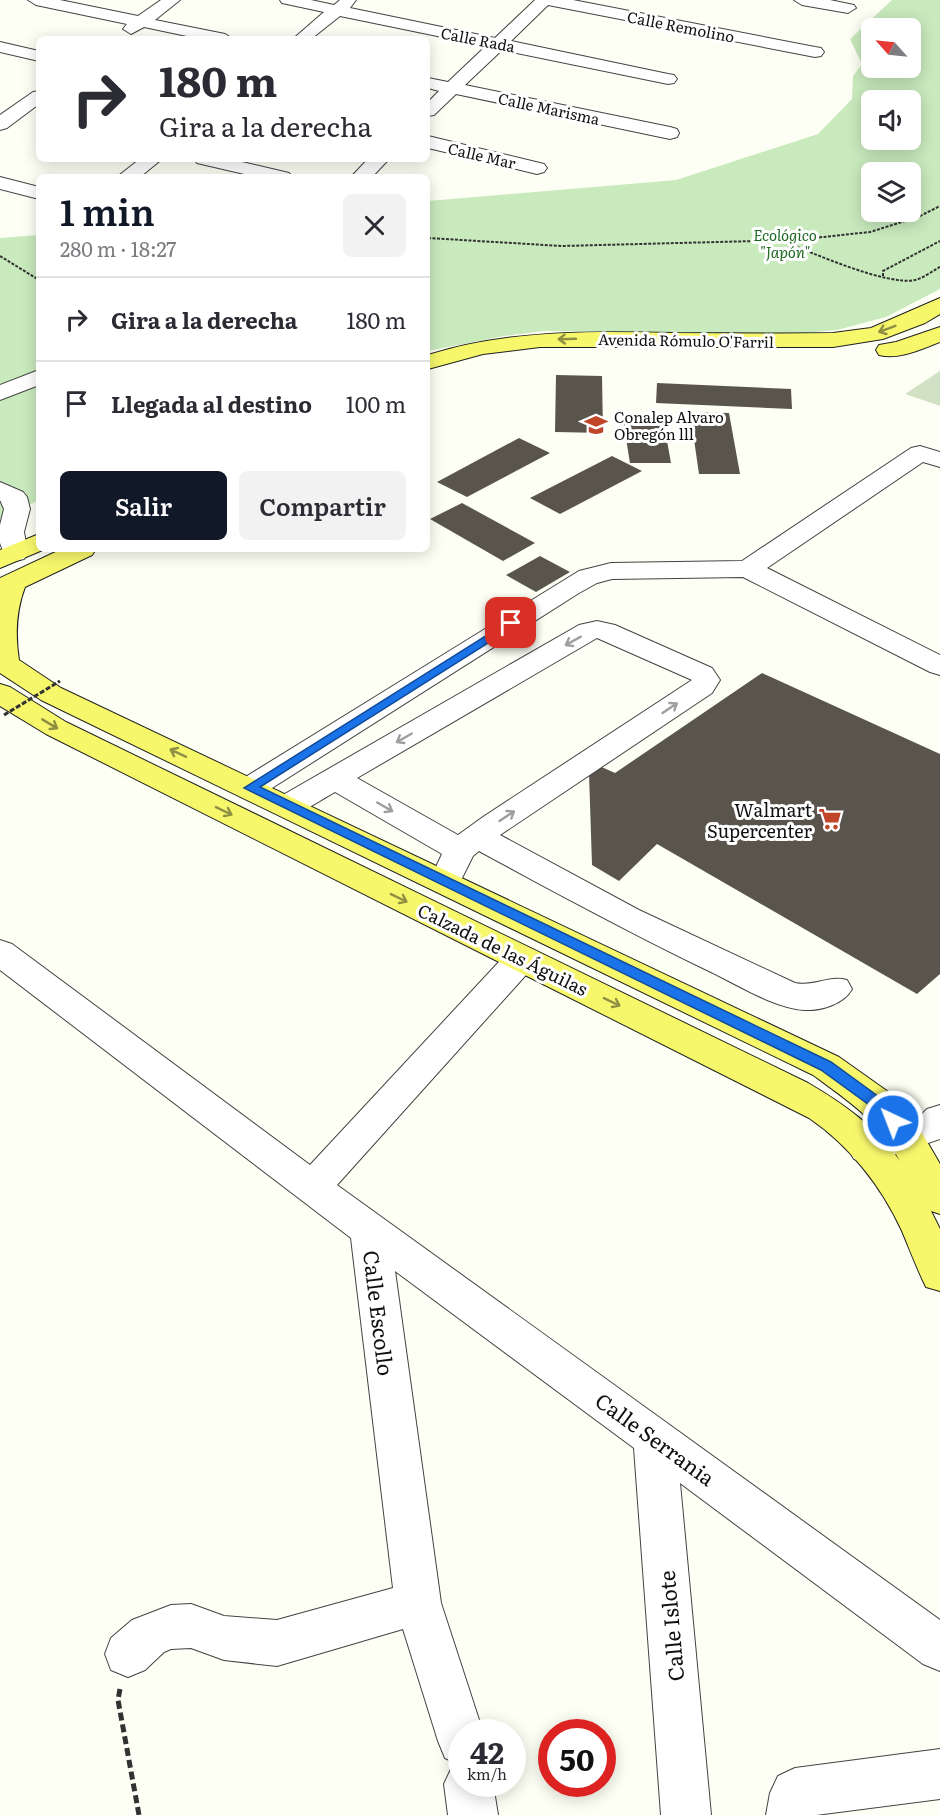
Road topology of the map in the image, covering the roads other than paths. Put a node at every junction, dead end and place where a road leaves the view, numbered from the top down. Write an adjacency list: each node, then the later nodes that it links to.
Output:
1 (36, 0): 8 (street)
2 (172, 0): 8 (street)
3 (288, 0): 6 (street, Calle Rada)
4 (546, 0): 12 (street); 14 (street, Calle Remolino)
5 (802, 0): 7 (street)
6 (344, 5): 11 (street); 12 (street, Calle Rada)
7 (848, 8)
8 (142, 21): 9 (street); 10 (street)
9 (121, 36)
10 (211, 36)
11 (305, 36)
12 (498, 43): 16 (street, Calle Rada); 18 (street)
13 (0, 47): 15 (street)
14 (815, 52)
15 (36, 55)
16 (669, 79)
17 (430, 83): 18 (street, Calle Marisma)
18 (451, 88): 20 (street); 23 (street, Calle Marisma)
19 (36, 98): 21 (street)
20 (430, 109)
21 (4, 117): 22 (street)
22 (36, 122)
23 (670, 133)
24 (430, 142): 28 (street, Calle Mar)
25 (148, 162): 29 (street)
26 (217, 162): 30 (street)
27 (376, 162): 31 (street)
28 (537, 168)
29 (131, 174)
30 (269, 174)
31 (364, 174)
32 (0, 183): 33 (street)
33 (36, 192)
34 (940, 305): 36 (main road, Avenida Rómulo O'Farril, one-way to 36)
35 (940, 334): 38 (main road, Avenida Rómulo O'Farril)
36 (430, 361)
37 (36, 378): 39 (street)
38 (430, 384)
39 (0, 393)
40 (940, 460): 45 (street)
41 (0, 490): 44 (street)
42 (76, 552): 43 (main road)
43 (57, 561): 44 (main road); 44 (main road)
44 (17, 562): 47 (main road)
45 (748, 569): 46 (street); 49 (street)
46 (934, 656)
47 (2, 683): 49 (main road, Calzada de las Águilas, one-way to 47); 54 (main road, Calzada de las Águilas, one-way to 54)
48 (334, 778): 50 (street); 51 (street, one-way to 51); 51 (street, one-way to 48)
49 (250, 788): 50 (main road, Calzada de las Águilas)
50 (287, 806): 52 (main road, Calzada de las Águilas)
51 (469, 843): 52 (street); 55 (street)
52 (445, 882): 57 (main road, Calzada de las Águilas)
53 (0, 952): 59 (street, Calle Escollo)
54 (522, 958): 58 (main road, Calzada de las Águilas, one-way to 58); 59 (street)
55 (835, 989)
56 (940, 1119): 57 (street)
57 (904, 1136): 58 (street); 60 (main road, Calzada de las Águilas)
58 (867, 1149): 62 (main road, Calzada de las Águilas)
59 (314, 1187): 61 (street, Calle Escollo)
60 (940, 1199)
61 (370, 1231): 63 (street, Calle Serrania); 64 (street, Calle Escollo)
62 (940, 1275)
63 (654, 1436): 65 (street, Calle Serrania); 71 (street, Calle Islote)
64 (417, 1603): 66 (street); 67 (street, Calle Escollo)
65 (940, 1648)
66 (128, 1654)
67 (455, 1719)
68 (940, 1774): 72 (street)
69 (471, 1797): 70 (street)
70 (473, 1815)
71 (686, 1815)
72 (791, 1815)

